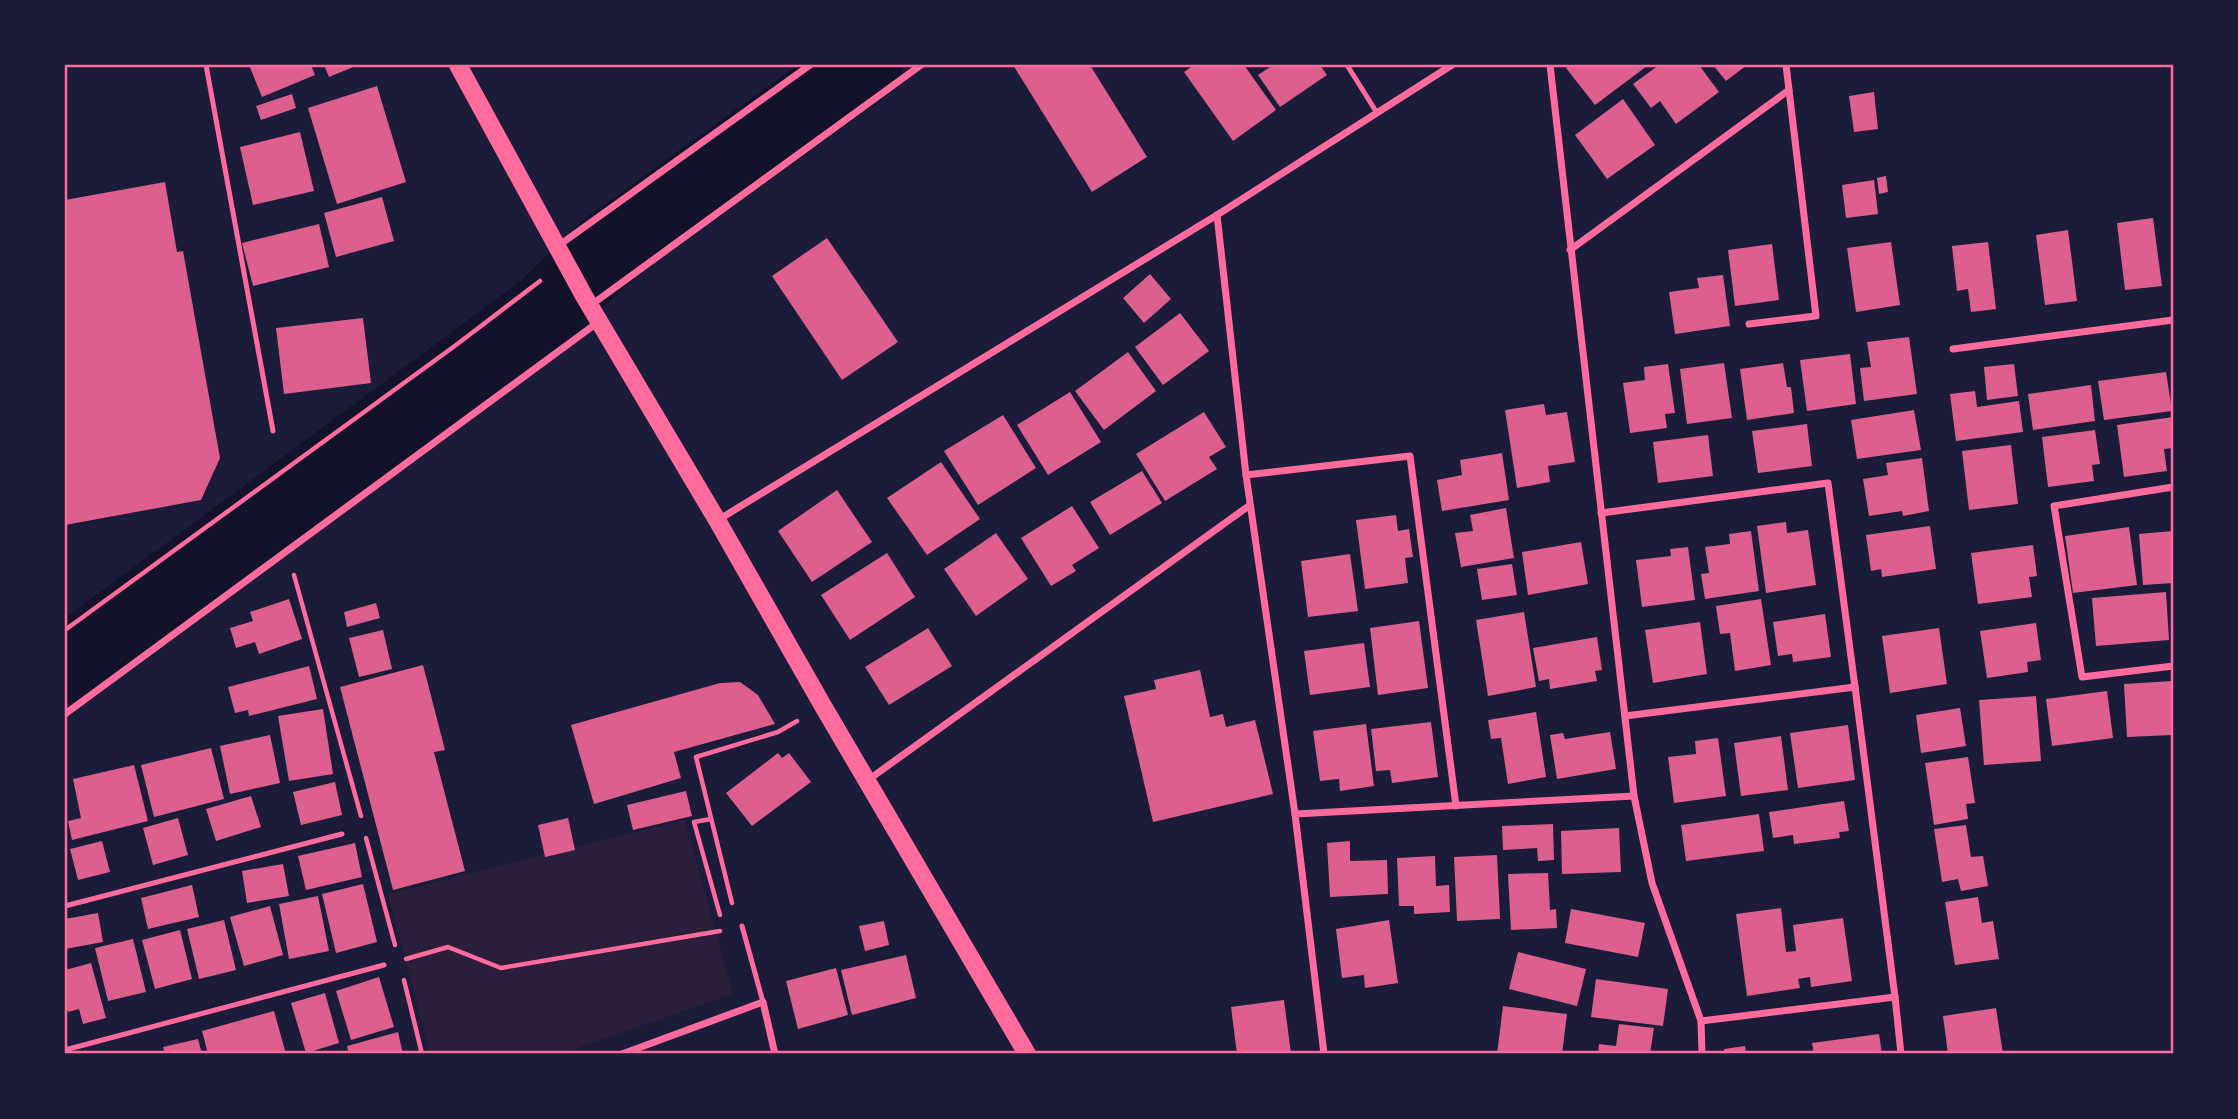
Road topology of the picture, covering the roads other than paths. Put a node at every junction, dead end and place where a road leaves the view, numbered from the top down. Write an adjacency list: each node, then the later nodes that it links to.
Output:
1 (206, 65): 18 (lane)
2 (458, 65): 12 (main road)
3 (810, 65): 12 (street)
4 (921, 65): 14 (street)
5 (1347, 65): 10 (lane)
6 (1452, 65): 10 (street)
7 (1550, 65): 13 (street)
8 (1786, 65): 9 (street)
9 (1789, 90): 13 (street); 16 (street)
10 (1377, 113): 11 (street)
11 (1217, 215): 19 (street); 23 (street)
12 (556, 247): 14 (main road)
13 (1570, 250): 22 (street)
14 (591, 308): 23 (main road); 26 (street)
15 (2173, 320): 17 (street)
16 (1749, 324)
17 (1953, 349)
18 (274, 431)
19 (1246, 475): 21 (street); 30 (street)
20 (2173, 486): 24 (street)
21 (1250, 505): 28 (street); 31 (street)
22 (1601, 513): 25 (street); 27 (street)
23 (717, 520): 28 (main road)
24 (2173, 666)
25 (1855, 687): 27 (street); 36 (street)
26 (65, 714)
27 (1625, 716): 29 (street)
28 (868, 780): 42 (main road)
29 (1634, 796): 30 (street); 38 (street)
30 (1456, 806): 31 (street)
31 (1295, 814): 43 (street)
32 (342, 834): 33 (lane)
33 (65, 906)
34 (742, 926): 37 (lane)
35 (384, 965): 39 (lane)
36 (1895, 997): 38 (street); 45 (street)
37 (763, 1002): 40 (street); 41 (street)
38 (1702, 1021): 44 (street)
39 (65, 1050)
40 (622, 1054)
41 (775, 1054)
42 (1027, 1054)
43 (1324, 1054)
44 (1702, 1054)
45 (1901, 1054)

